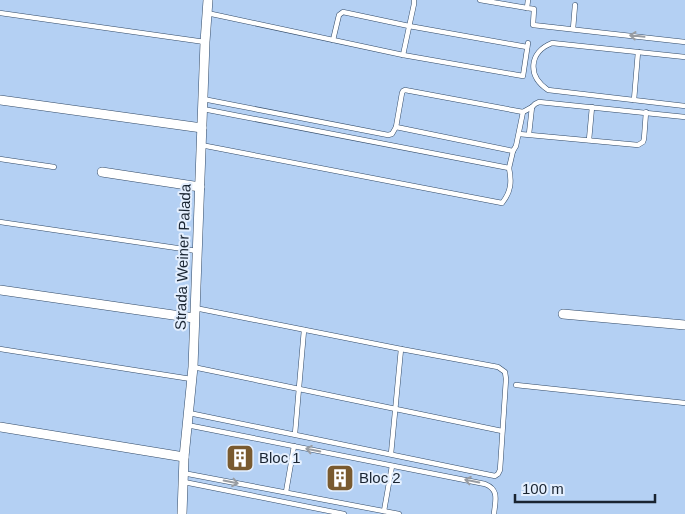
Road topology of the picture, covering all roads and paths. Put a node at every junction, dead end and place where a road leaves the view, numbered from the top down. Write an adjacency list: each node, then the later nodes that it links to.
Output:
1 (208, 0): 8 (street, Strada Weiner Palada)
2 (414, 0): 9 (lane)
3 (480, 0): 6 (lane)
4 (528, 0): 6 (lane)
5 (575, 5): 10 (lane)
6 (526, 8): 10 (lane)
7 (0, 13): 12 (lane)
8 (207, 13): 11 (lane); 12 (street, Strada Weiner Palada)
9 (409, 26): 11 (lane); 15 (lane); 15 (lane)
10 (573, 29): 13 (lane, one-way to 10)
11 (333, 40): 15 (lane)
12 (205, 42): 19 (street, Strada Weiner Palada)
13 (685, 42)
14 (638, 52): 16 (lane); 18 (lane); 18 (lane)
15 (403, 55)
16 (685, 57)
17 (0, 100): 27 (street)
18 (634, 100): 20 (lane)
19 (203, 104): 26 (lane); 27 (street, Strada Weiner Palada); 35 (lane)
20 (685, 106)
21 (532, 107): 22 (lane); 23 (lane); 29 (lane)
22 (592, 107): 24 (lane); 30 (lane)
23 (523, 112): 26 (lane); 28 (lane)
24 (646, 112): 25 (lane); 30 (lane)
25 (685, 117)
26 (396, 127): 32 (lane)
27 (202, 128): 31 (street, Strada Weiner Palada)
28 (519, 134): 29 (lane); 32 (lane)
29 (529, 134): 30 (lane)
30 (589, 140)
31 (201, 145): 35 (lane); 37 (street, Strada Weiner Palada)
32 (513, 151): 35 (lane)
33 (0, 159): 34 (lane)
34 (54, 167)
35 (509, 168)
36 (102, 172): 37 (street)
37 (200, 187): 39 (street, Strada Weiner Palada)
38 (0, 222): 39 (lane)
39 (197, 251): 41 (street, Strada Weiner Palada)
40 (0, 290): 43 (street)
41 (195, 308): 43 (street, Strada Weiner Palada); 45 (lane)
42 (563, 314): 44 (street)
43 (194, 318): 48 (street, Strada Weiner Palada)
44 (685, 325)
45 (304, 330): 47 (lane); 51 (lane)
46 (0, 349): 49 (lane)
47 (401, 349): 53 (lane); 57 (lane)
48 (193, 368): 49 (street, Strada Weiner Palada); 51 (lane)
49 (192, 379): 54 (street, Strada Weiner Palada)
50 (516, 385): 52 (lane)
51 (299, 389): 53 (lane); 58 (lane)
52 (685, 403)
53 (395, 408): 57 (lane); 60 (lane)
54 (188, 413): 55 (street, Strada Weiner Palada); 58 (lane)
55 (187, 425): 59 (lane); 61 (street, Strada Weiner Palada)
56 (0, 427): 61 (street)
57 (502, 431): 60 (lane)
58 (295, 434): 60 (lane)
59 (294, 446): 62 (lane, one-way to 59); 64 (lane)
60 (391, 454)
61 (184, 457): 63 (street, Strada Weiner Palada)
62 (392, 466): 65 (lane); 69 (lane, one-way to 62)
63 (183, 477): 64 (lane, one-way to 64); 66 (street, Strada Weiner Palada); 67 (lane)
64 (286, 492): 65 (lane)
65 (384, 511): 68 (lane)
66 (182, 514)
67 (344, 514)
68 (399, 514)
69 (494, 514)

